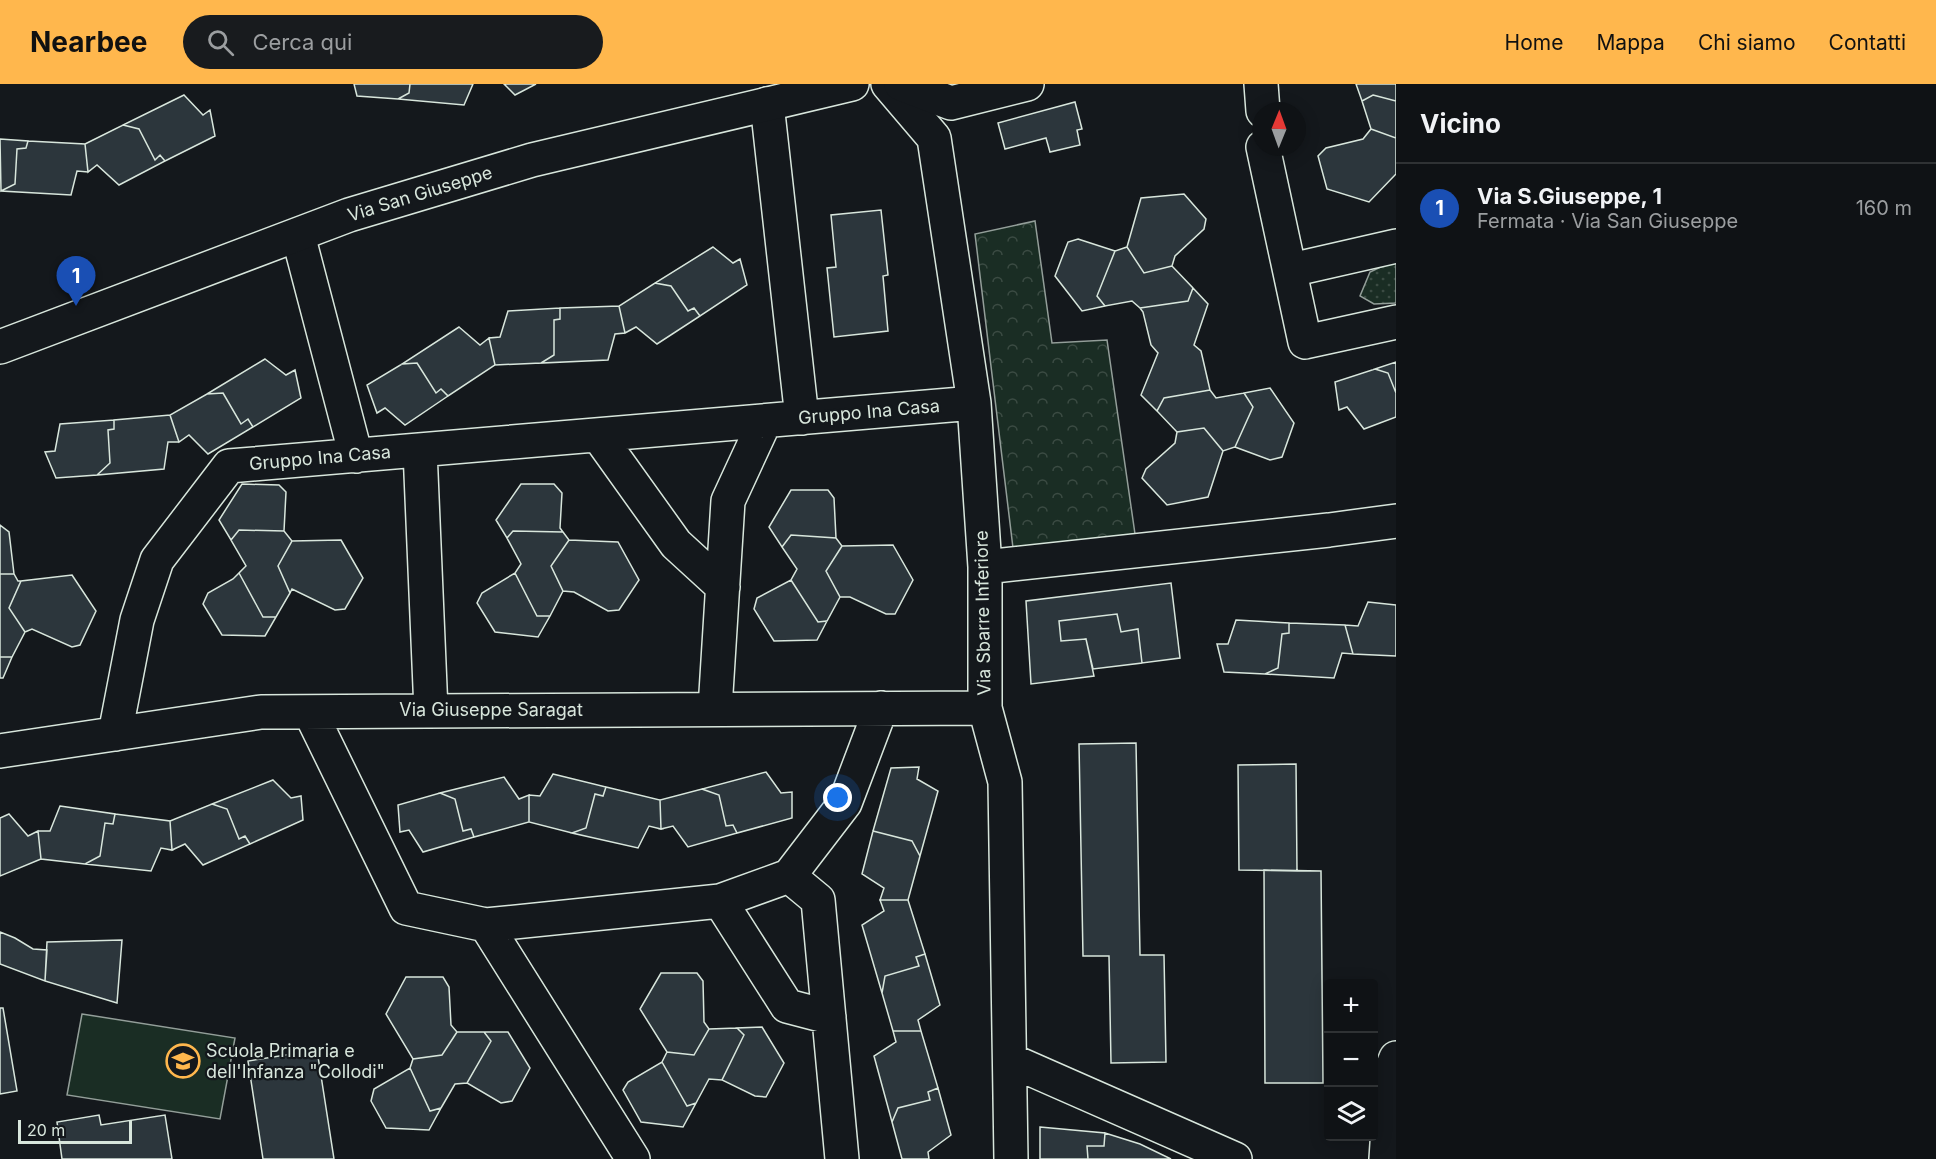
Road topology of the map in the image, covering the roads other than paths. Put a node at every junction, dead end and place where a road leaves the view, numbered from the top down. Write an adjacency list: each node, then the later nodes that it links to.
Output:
1 (852, 84): 7 (street, Via San Giuseppe)
2 (888, 84): 14 (street, Via Sbarre Inferiore)
3 (901, 84): 4 (street)
4 (1027, 84)
5 (1261, 84): 6 (street)
6 (1262, 102)
7 (767, 104): 9 (street, Via San Giuseppe); 15 (street)
8 (1265, 156): 11 (street)
9 (298, 235): 13 (street, Via San Giuseppe); 19 (street)
10 (1396, 246): 11 (street)
11 (1291, 270): 12 (street)
12 (1396, 322)
13 (0, 347)
14 (974, 403): 15 (street, Gruppo Ina Casa); 21 (street, Via Sbarre Inferiore)
15 (802, 418): 16 (street, Gruppo Ina Casa)
16 (765, 421): 17 (street, Gruppo Ina Casa); 22 (street)
17 (598, 435): 18 (street, Gruppo Ina Casa); 22 (street)
18 (420, 450): 19 (street, Gruppo Ina Casa); 26 (street)
19 (356, 456): 28 (street, Gruppo Ina Casa)
20 (1396, 521): 21 (street)
21 (985, 567): 24 (street, Via Sbarre Inferiore)
22 (723, 587): 25 (street)
23 (881, 708): 24 (street, Via Giuseppe Saragat); 25 (street, Via Giuseppe Saragat); 30 (street)
24 (985, 708): 35 (street, Via Sbarre Inferiore)
25 (715, 709): 26 (street, Via Giuseppe Saragat)
26 (431, 711): 27 (street, Via Giuseppe Saragat)
27 (309, 712): 28 (street, Via Giuseppe Saragat); 32 (street)
28 (115, 734): 29 (street, Via Giuseppe Saragat)
29 (0, 752)
30 (789, 876): 31 (street); 33 (street)
31 (720, 901): 32 (street); 33 (street)
32 (486, 925): 36 (street)
33 (829, 1017): 37 (street)
34 (1396, 1058): 40 (street)
35 (1010, 1060): 38 (street, Via Sbarre Inferiore); 39 (street)
36 (633, 1159)
37 (842, 1159)
38 (1011, 1159)
39 (1235, 1159)
40 (1386, 1159)

